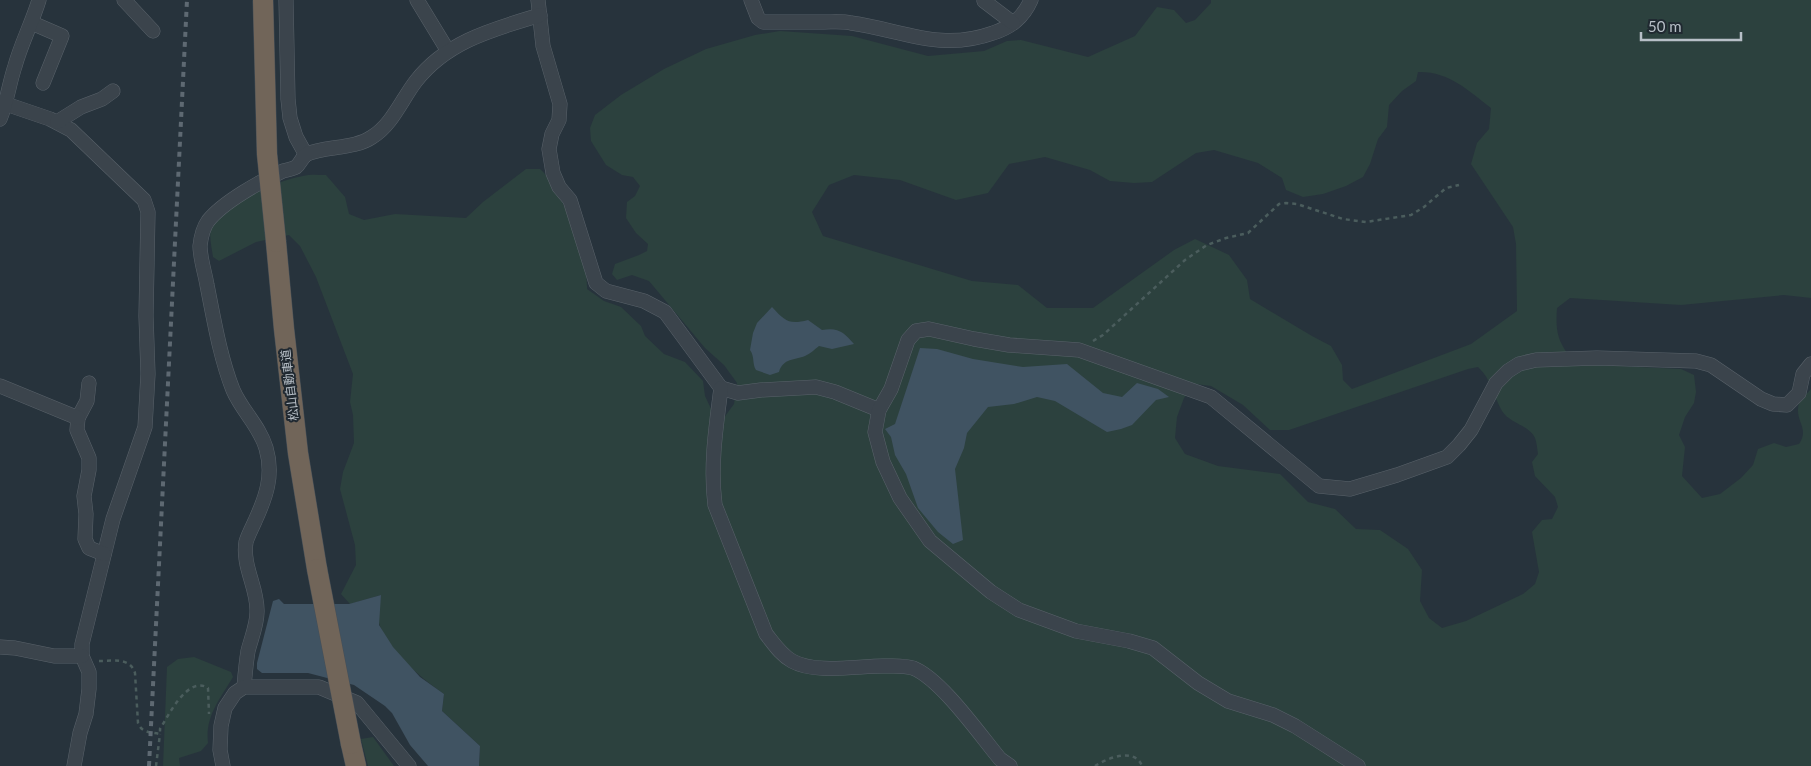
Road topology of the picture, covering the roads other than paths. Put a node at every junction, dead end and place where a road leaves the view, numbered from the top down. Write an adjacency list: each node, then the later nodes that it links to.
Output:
1 (38, 0): 11 (street)
2 (124, 0): 13 (street)
3 (263, 0): 33 (highway, 松山自動車道, bridge)
4 (286, 0): 20 (street)
5 (417, 0): 14 (street)
6 (538, 0): 10 (street)
7 (751, 0): 12 (street)
8 (1032, 0): 12 (street)
9 (984, 1): 12 (street)
10 (540, 15): 14 (street); 24 (street)
11 (32, 23): 15 (street); 17 (street)
12 (1013, 23)
13 (153, 31)
14 (448, 51): 20 (street)
15 (43, 84)
16 (113, 91): 19 (street)
17 (6, 104): 18 (street); 19 (street)
18 (0, 119)
19 (57, 122): 27 (street)
20 (306, 154): 30 (street)
21 (1811, 364): 25 (street)
22 (89, 383): 26 (street)
23 (0, 386): 26 (street)
24 (722, 388): 25 (street); 35 (street)
25 (879, 410): 36 (street)
26 (78, 418): 27 (street)
27 (104, 554): 29 (street)
28 (0, 647): 29 (street)
29 (82, 656): 31 (street)
30 (244, 687): 32 (street); 34 (street)
31 (74, 766)
32 (223, 766)
33 (356, 766)
34 (410, 766)
35 (1010, 766)
36 (1358, 766)

